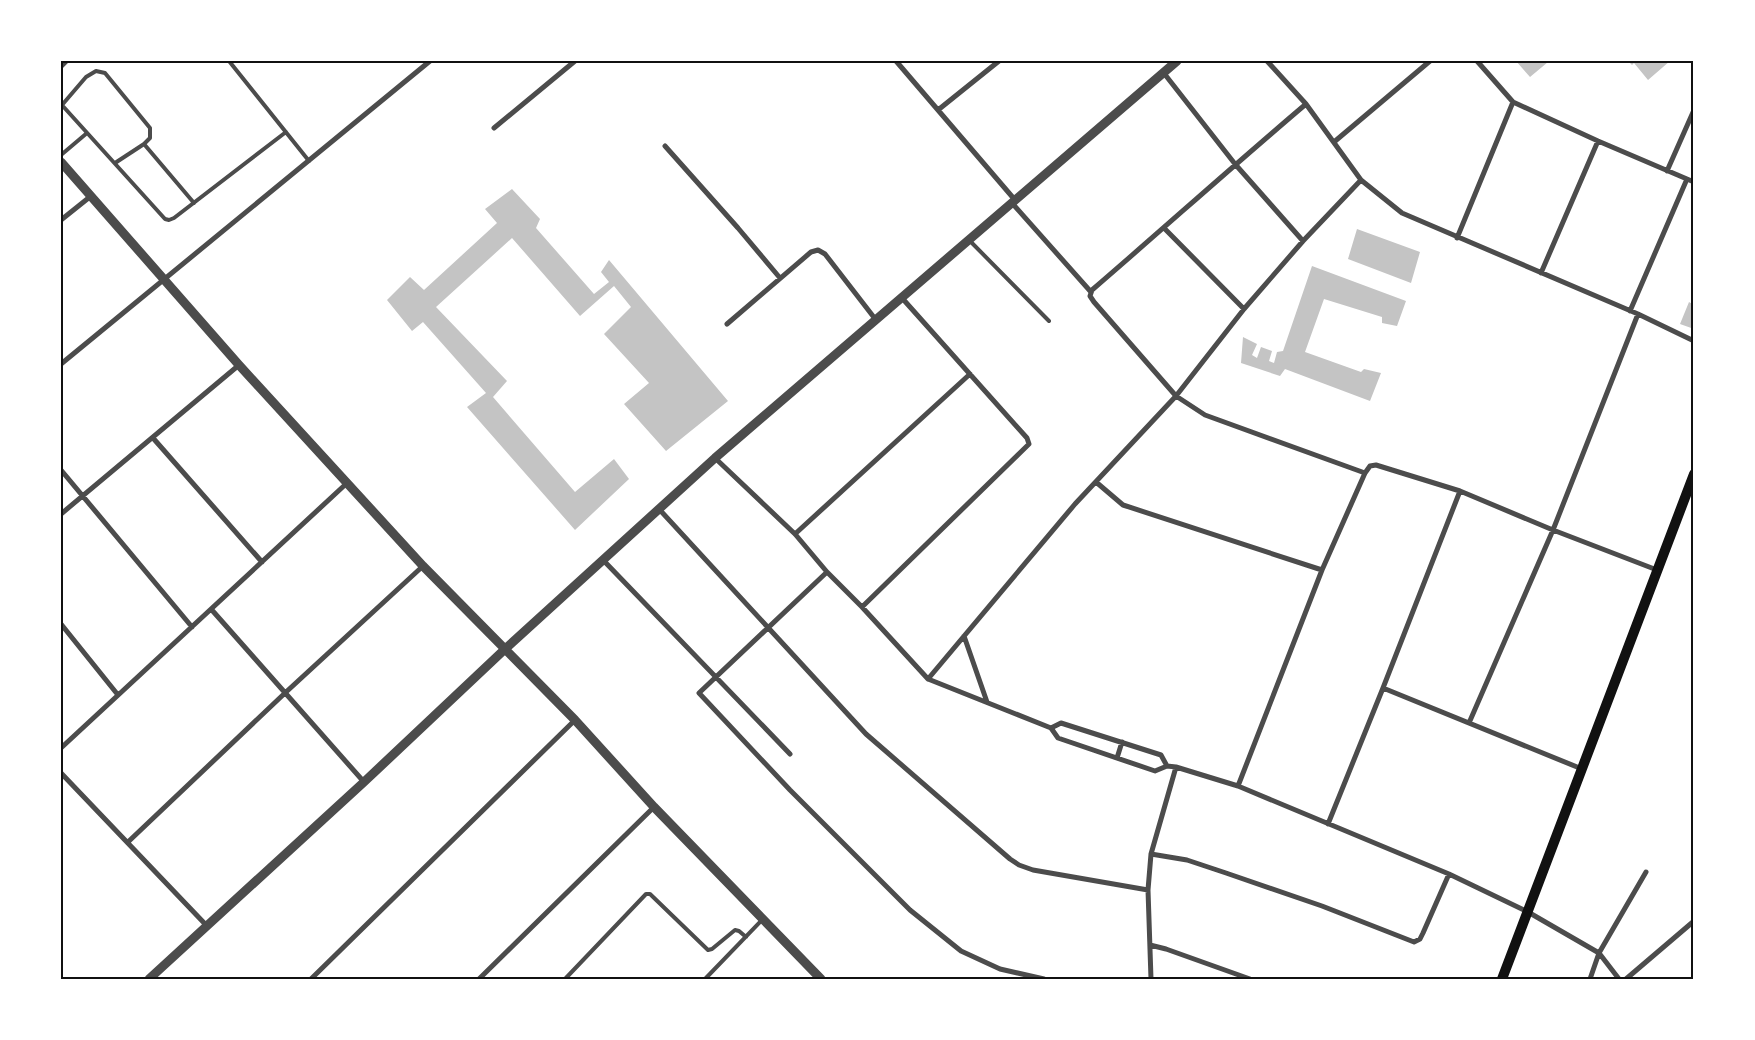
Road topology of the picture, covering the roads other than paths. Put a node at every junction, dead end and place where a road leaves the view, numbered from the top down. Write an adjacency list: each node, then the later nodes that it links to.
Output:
1 (67, 61): 11 (lane)
2 (229, 61): 19 (lane)
3 (430, 61): 26 (street)
4 (575, 61): 18 (street)
5 (896, 61): 16 (street)
6 (998, 61): 16 (street)
7 (1177, 61): 12 (street)
8 (1267, 61): 15 (street)
9 (1430, 61): 22 (street)
10 (1477, 61): 13 (street)
11 (61, 67)
12 (1163, 72): 29 (street); 35 (street)
13 (1513, 102): 21 (street); 39 (street)
14 (62, 104): 20 (lane); 23 (lane)
15 (1306, 104): 22 (street); 29 (street)
16 (938, 110): 35 (street)
17 (1694, 110): 30 (street)
18 (494, 128)
19 (286, 132): 26 (lane); 36 (lane)
20 (88, 133): 25 (lane); 28 (lane)
21 (1598, 141): 30 (street); 42 (street)
22 (1334, 142): 32 (street)
23 (144, 144): 28 (lane); 36 (lane)
24 (665, 146): 43 (street)
25 (61, 155)
26 (309, 161): 44 (street)
27 (61, 162): 34 (street)
28 (115, 163): 36 (lane)
29 (1235, 164): 38 (street); 41 (street)
30 (1667, 171): 31 (street)
31 (1687, 179): 33 (street); 48 (street)
32 (1361, 180): 39 (street); 41 (street)
33 (1694, 182)
34 (91, 196): 37 (street); 44 (street)
35 (1014, 201): 40 (street); 45 (street)
36 (194, 203)
37 (61, 220)
38 (1164, 228): 45 (street); 47 (street)
39 (1457, 238): 42 (street)
40 (968, 239): 46 (street); 51 (lane)
41 (1303, 241): 47 (street)
42 (1541, 273): 48 (street)
43 (780, 278): 50 (street); 52 (street)
44 (166, 279): 54 (street); 55 (street)
45 (1091, 292): 57 (street)
46 (902, 298): 50 (street); 56 (street)
47 (1244, 309): 57 (street)
48 (1630, 311): 49 (street)
49 (1638, 314): 53 (street); 69 (street)
50 (876, 320): 59 (street)
51 (1050, 321)
52 (727, 324)
53 (1694, 341)
54 (61, 364)
55 (239, 365): 58 (street); 64 (street)
56 (970, 374): 70 (street); 77 (street)
57 (1176, 396): 61 (street); 63 (street)
58 (153, 438): 66 (street); 72 (street)
59 (715, 458): 67 (street); 70 (street)
60 (61, 470): 66 (street)
61 (1365, 473): 65 (street); 74 (street)
62 (1694, 474): 75 (main road)
63 (1096, 482): 74 (street); 82 (street)
64 (347, 483): 72 (street); 73 (street)
65 (1460, 491): 69 (street); 86 (street)
66 (82, 496): 68 (street); 80 (street)
67 (659, 509): 71 (street); 81 (street)
68 (61, 514)
69 (1553, 530): 75 (street); 91 (street)
70 (795, 534): 76 (street)
71 (604, 561): 83 (street); 84 (street)
72 (262, 562): 78 (street)
73 (423, 566): 83 (street); 87 (street)
74 (1322, 570): 102 (street)
75 (1658, 570): 99 (main road)
76 (827, 572): 77 (street); 81 (street)
77 (862, 607): 85 (street)
78 (211, 609): 80 (street); 87 (street)
79 (61, 624): 88 (street)
80 (192, 627): 88 (street)
81 (768, 627): 84 (street); 109 (street)
82 (964, 636): 85 (street); 89 (street)
83 (504, 650): 90 (street); 101 (street)
84 (715, 677): 95 (street); 123 (street)
85 (928, 679): 89 (street)
86 (1383, 688): 91 (street); 104 (street)
87 (285, 693): 101 (street); 105 (street)
88 (118, 695): 94 (street)
89 (987, 702): 92 (street)
90 (575, 720): 103 (street); 118 (street)
91 (1469, 723): 99 (street)
92 (1051, 728): 93 (street); 96 (street)
93 (1122, 742): 96 (street); 97 (street)
94 (61, 748)
95 (790, 754)
96 (1117, 758): 97 (street)
97 (1167, 766): 98 (street)
98 (1176, 767): 102 (street); 106 (street)
99 (1582, 769): 110 (main road)
100 (61, 773): 105 (street)
101 (364, 782): 113 (street)
102 (1238, 786): 104 (street)
103 (654, 807): 111 (street); 119 (street)
104 (1328, 824): 108 (street)
105 (128, 842): 113 (street)
106 (1151, 854): 108 (street); 109 (street)
107 (1646, 872): 116 (street)
108 (1449, 874): 110 (street)
109 (1148, 890): 115 (street)
110 (1528, 912): 116 (street); 126 (main road)
111 (763, 919): 114 (lane); 122 (street)
112 (1694, 920): 129 (street)
113 (207, 926): 117 (street)
114 (746, 938): 120 (lane); 121 (lane)
115 (1150, 945): 124 (street); 125 (street)
116 (1599, 953): 127 (street); 128 (street)
117 (149, 979)
118 (311, 979)
119 (479, 979)
120 (565, 979)
121 (705, 979)
122 (820, 979)
123 (1044, 979)
124 (1151, 979)
125 (1250, 979)
126 (1502, 979)
127 (1590, 979)
128 (1620, 979)
129 (1626, 979)

